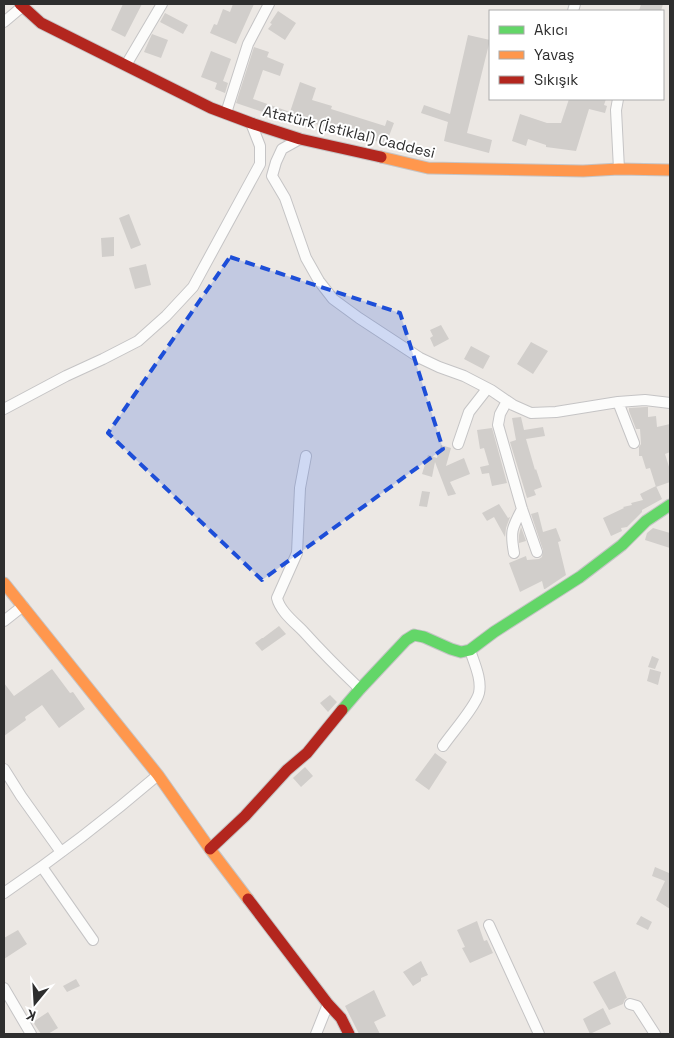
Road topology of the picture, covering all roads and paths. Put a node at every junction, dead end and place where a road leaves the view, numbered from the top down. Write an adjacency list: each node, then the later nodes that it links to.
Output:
1 (23, 4): 4 (street); 5 (street, Atatürk (İstiklal) Caddesi)
2 (162, 4): 5 (street)
3 (269, 4): 7 (street)
4 (4, 22)
5 (126, 65): 7 (street, Atatürk (İstiklal) Caddesi)
6 (618, 100): 10 (street)
7 (226, 113): 8 (street, Atatürk (İstiklal) Caddesi)
8 (251, 124): 9 (street, Atatürk (İstiklal) Caddesi); 16 (street)
9 (300, 139): 10 (street, Atatürk (İstiklal) Caddesi); 12 (street)
10 (619, 169): 11 (street, Atatürk (İstiklal) Caddesi)
11 (670, 170)
12 (487, 388): 13 (street); 18 (street)
13 (507, 401): 14 (street); 21 (street)
14 (618, 402): 15 (street); 17 (street)
15 (670, 403)
16 (4, 409)
17 (634, 442)
18 (458, 444)
19 (306, 456): 28 (street)
20 (670, 505): 27 (street)
21 (522, 509): 22 (street); 23 (street)
22 (537, 552)
23 (514, 553)
24 (4, 583): 25 (street)
25 (23, 606): 26 (street); 31 (street)
26 (4, 621)
27 (470, 650): 28 (street); 29 (street)
28 (360, 689): 32 (street)
29 (443, 746)
30 (4, 769): 33 (street)
31 (158, 775): 32 (street); 33 (street)
32 (210, 849): 39 (street)
33 (61, 852): 34 (street)
34 (42, 867): 35 (street); 37 (street)
35 (4, 893)
36 (489, 925): 44 (street)
37 (93, 940)
38 (4, 988): 41 (street)
39 (328, 1004): 42 (street); 43 (street)
40 (630, 1004): 45 (street)
41 (31, 1034)
42 (316, 1034)
43 (349, 1034)
44 (539, 1034)
45 (655, 1034)

